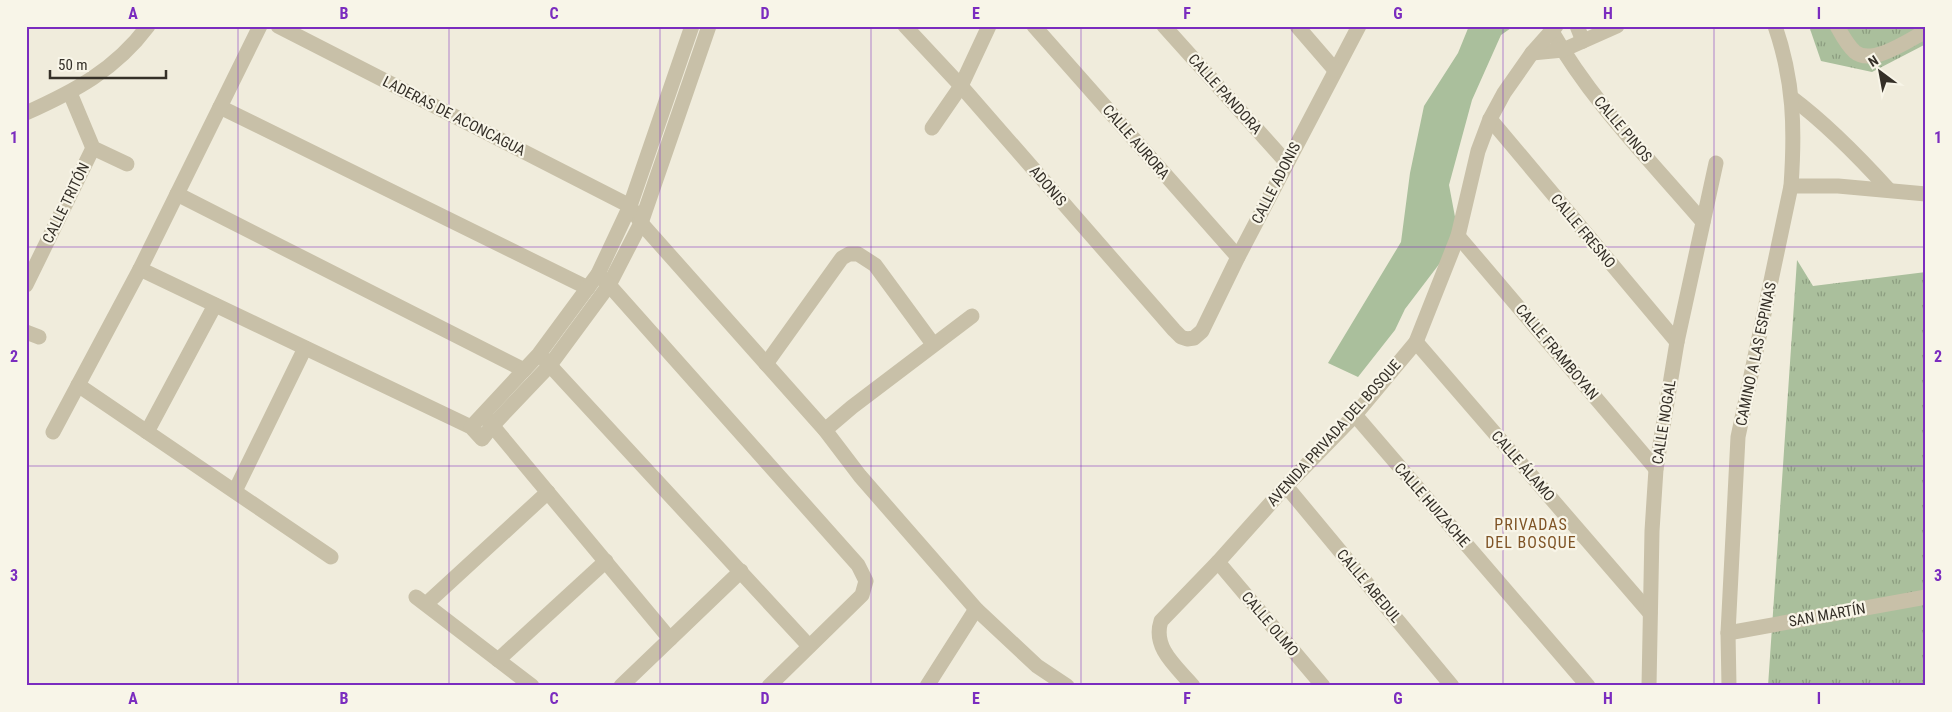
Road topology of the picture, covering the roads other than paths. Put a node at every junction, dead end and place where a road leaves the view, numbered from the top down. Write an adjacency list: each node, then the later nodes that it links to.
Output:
1 (148, 26): 23 (street)
2 (260, 26): 25 (street)
3 (278, 26): 37 (street, LADERAS DE ACONCAGUA)
4 (692, 26): 37 (street)
5 (709, 26): 39 (street)
6 (905, 26): 22 (street, ADONIS)
7 (989, 26): 22 (street)
8 (1034, 26): 41 (street, CALLE AURORA)
9 (1164, 26): 30 (street, CALLE PANDORA)
10 (1297, 26): 21 (street)
11 (1359, 26): 21 (street, CALLE ADONIS)
12 (1577, 26): 18 (street)
13 (1618, 26): 18 (street)
14 (1775, 26): 24 (street, CAMINO A LAS ESPINAS)
15 (1837, 26): 17 (street)
16 (1554, 28): 19 (street, CALLE PINOS); 20 (street, AVENIDA PRIVADA DEL BOSQUE)
17 (1926, 31)
18 (1583, 40): 19 (street)
19 (1563, 50): 20 (street); 38 (street, CALLE PINOS)
20 (1532, 53): 27 (street, AVENIDA PRIVADA DEL BOSQUE)
21 (1335, 70): 30 (street, CALLE ADONIS)
22 (961, 86): 28 (street); 48 (street, ADONIS)
23 (70, 93): 26 (street); 29 (street)
24 (1792, 98): 33 (street, CAMINO A LAS ESPINAS); 34 (street)
25 (220, 107): 35 (street); 45 (street)
26 (26, 113)
27 (1490, 119): 40 (street, AVENIDA PRIVADA DEL BOSQUE); 50 (street, CALLE FRESNO)
28 (932, 128)
29 (93, 148): 32 (street); 44 (street, CALLE TRITÓN)
30 (1287, 163): 41 (street, CALLE ADONIS)
31 (1716, 163): 38 (street, CALLE NOGAL)
32 (127, 164)
33 (1791, 186): 34 (street); 76 (street, CAMINO A LAS ESPINAS)
34 (1890, 190): 36 (street)
35 (177, 194): 42 (street); 56 (street)
36 (1926, 194)
37 (630, 206): 39 (street); 43 (street)
38 (1702, 222): 50 (street, CALLE NOGAL)
39 (640, 224): 43 (street); 54 (street)
40 (1458, 236): 49 (street, AVENIDA PRIVADA DEL BOSQUE); 65 (street, CALLE FRAMBOYAN)
41 (1238, 257): 48 (street, CALLE ADONIS)
42 (140, 269): 46 (street); 57 (street)
43 (603, 280): 45 (street); 55 (street); 78 (street)
44 (26, 284)
45 (588, 288): 53 (street)
46 (215, 305): 52 (street); 64 (street)
47 (972, 316): 51 (street)
48 (1194, 338)
49 (1416, 342): 59 (street, AVENIDA PRIVADA DEL BOSQUE); 75 (street, CALLE ÁLAMO)
50 (1677, 342): 65 (street, CALLE NOGAL)
51 (933, 344): 54 (street); 62 (street)
52 (306, 348): 61 (street); 67 (street)
53 (539, 354): 55 (street); 56 (street)
54 (766, 364): 62 (street)
55 (550, 365): 60 (street); 72 (street)
56 (524, 370): 58 (street)
57 (78, 385): 63 (street); 64 (street)
58 (482, 414): 60 (street); 61 (street)
59 (1355, 414): 66 (street, AVENIDA PRIVADA DEL BOSQUE); 88 (street, CALLE HUIZACHE)
60 (493, 425): 61 (street); 68 (street)
61 (471, 426)
62 (825, 430): 74 (street)
63 (52, 432)
64 (147, 432): 67 (street)
65 (1656, 469): 75 (street, CALLE NOGAL)
66 (1286, 486): 71 (street, AVENIDA PRIVADA DEL BOSQUE); 87 (street, CALLE ABEDUL)
67 (235, 491): 69 (street)
68 (548, 492): 70 (street); 79 (street)
69 (331, 557)
70 (606, 562): 77 (street); 79 (street)
71 (1218, 562): 85 (street, AVENIDA PRIVADA DEL BOSQUE); 86 (street, CALLE OLMO)
72 (742, 571): 77 (street); 78 (street)
73 (1926, 597): 76 (street, SAN MARTÍN)
74 (976, 609): 83 (street); 84 (street)
75 (1650, 613): 89 (street, CALLE NOGAL)
76 (1728, 633): 90 (street, CAMINO A LAS ESPINAS)
77 (670, 639): 81 (street)
78 (810, 646): 82 (street)
79 (498, 660): 80 (street)
80 (532, 686)
81 (621, 686)
82 (769, 686)
83 (928, 686)
84 (1068, 686)
85 (1193, 686)
86 (1323, 686)
87 (1452, 686)
88 (1588, 686)
89 (1649, 686)
90 (1729, 686)

